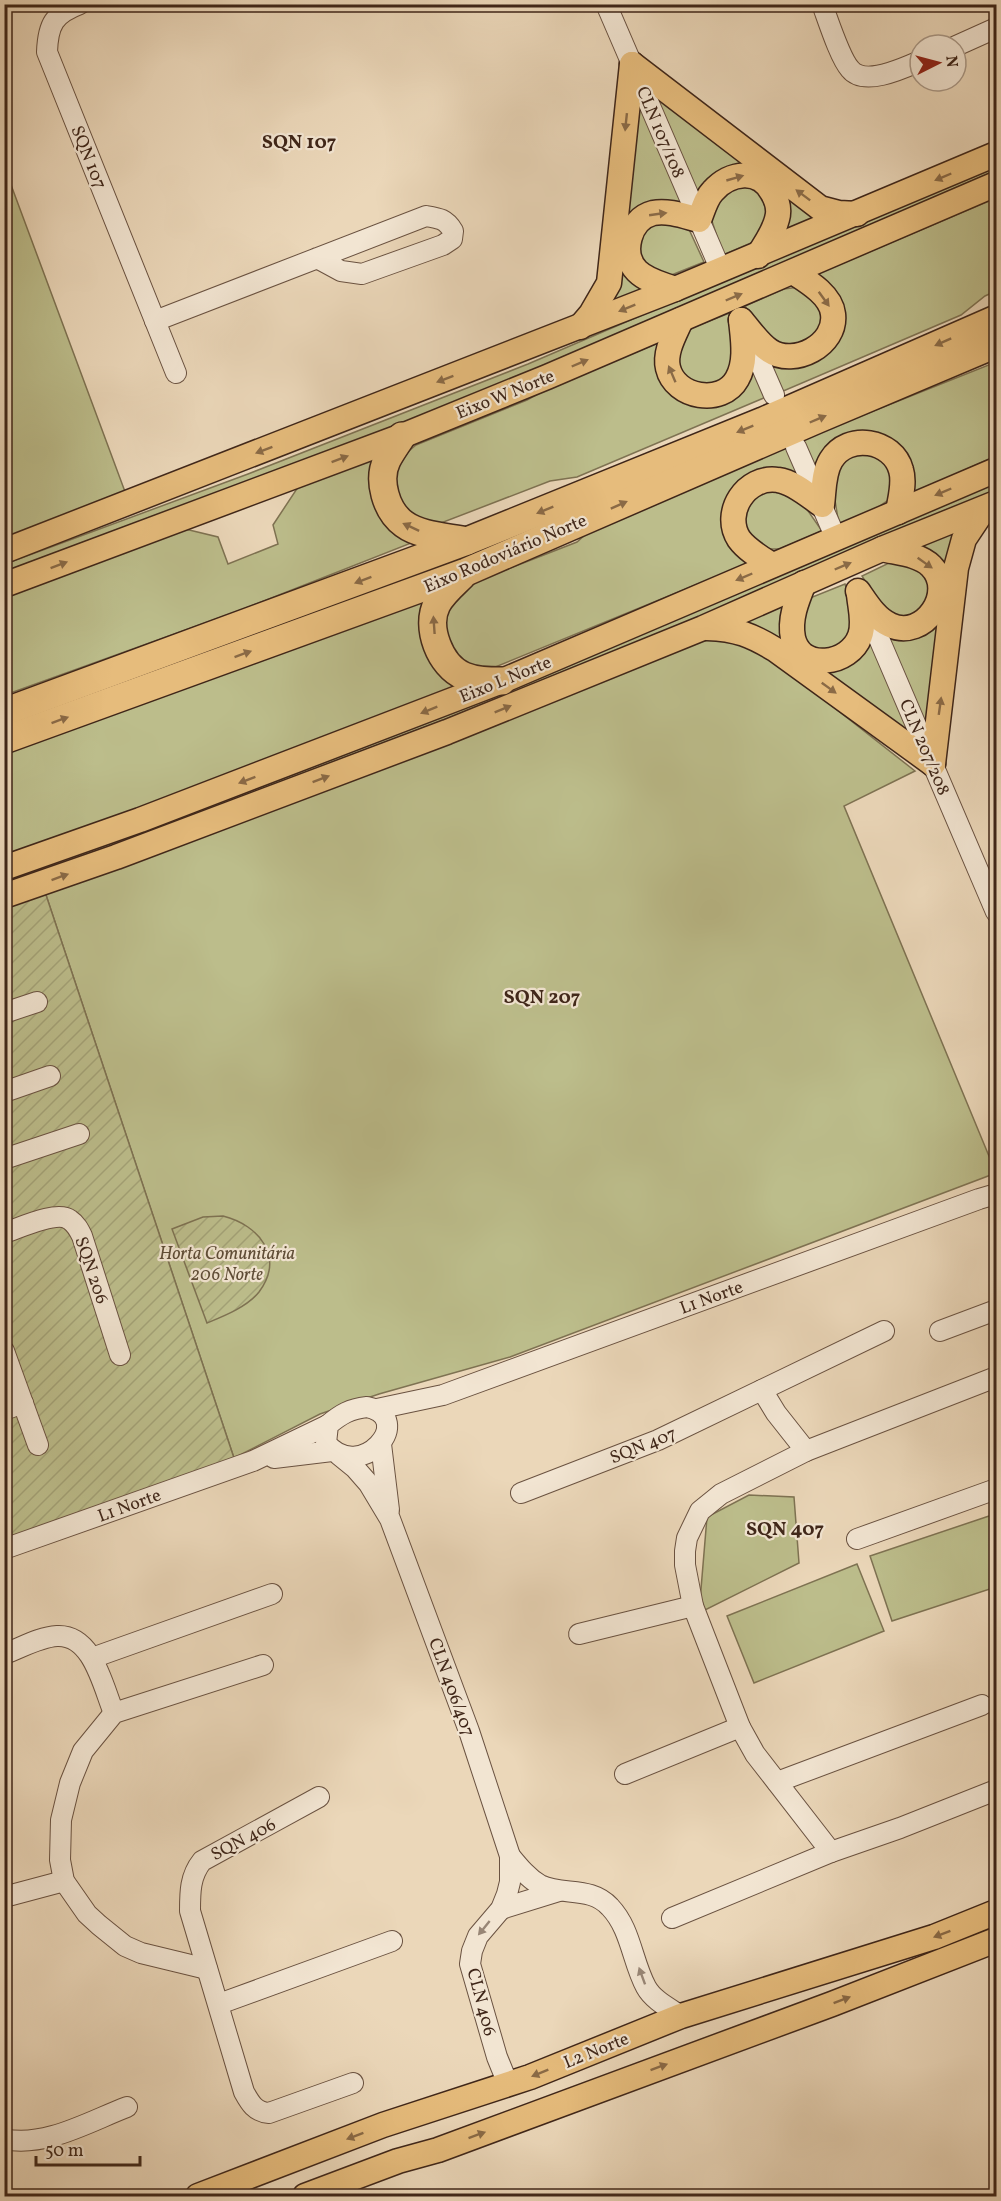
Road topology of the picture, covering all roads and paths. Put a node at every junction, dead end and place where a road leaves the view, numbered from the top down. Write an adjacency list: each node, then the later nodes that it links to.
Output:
1 (80, 4): 20 (street, SQN 107)
2 (606, 4): 6 (street, CLN 107/108)
3 (822, 4): 7 (street)
4 (996, 28): 5 (street)
5 (968, 41)
6 (632, 64): 10 (main road, one-way to 6); 11 (street, CLN 107/108); 21 (main road, one-way to 21)
7 (908, 66)
8 (996, 154): 10 (main road, Eixo W Norte, one-way to 10)
9 (996, 184): 15 (main road, Eixo W Norte)
10 (857, 214): 12 (main road, Eixo W Norte)
11 (699, 220): 12 (main road, one-way to 12); 14 (street, CLN 107/108); 16 (main road, one-way to 11)
12 (758, 256): 16 (main road, Eixo W Norte)
13 (317, 258): 13 (street); 20 (street)
14 (716, 259)
15 (792, 272): 18 (main road, Eixo W Norte, one-way to 15); 19 (main road, one-way to 19)
16 (675, 289): 21 (main road, Eixo W Norte, one-way to 21)
17 (996, 319): 31 (highway, Eixo Rodoviário Norte, one-way to 31)
18 (681, 320): 19 (main road, one-way to 18); 25 (main road, Eixo W Norte, one-way to 18)
19 (741, 320): 24 (street)
20 (155, 321): 23 (street, SQN 107)
21 (580, 327): 33 (main road, Eixo W Norte, one-way to 33)
22 (996, 344): 35 (highway, Eixo Rodoviário Norte, one-way to 22)
23 (176, 373)
24 (774, 395)
25 (402, 436): 31 (highway, one-way to 25); 37 (main road, Eixo W Norte, one-way to 25)
26 (796, 447): 30 (street)
27 (996, 470): 29 (main road, Eixo L Norte, one-way to 29)
28 (990, 506): 32 (main road, Eixo L Norte); 43 (main road, one-way to 28)
29 (898, 512): 30 (main road); 34 (main road, Eixo L Norte)
30 (827, 516): 34 (main road)
31 (467, 541): 41 (highway, Eixo Rodoviário Norte, one-way to 41)
32 (882, 549): 36 (main road, Eixo L Norte, one-way to 32); 38 (main road, one-way to 38)
33 (4, 551)
34 (772, 565): 40 (main road, Eixo L Norte, one-way to 40)
35 (466, 572): 40 (highway, one-way to 35); 42 (highway, Eixo Rodoviário Norte, one-way to 35)
36 (804, 583): 38 (main road); 39 (main road, Eixo L Norte)
37 (4, 585)
38 (856, 586): 43 (street, CLN 207/208)
39 (703, 628): 43 (main road, one-way to 43); 45 (main road, Eixo L Norte, one-way to 39)
40 (502, 681): 44 (main road, Eixo L Norte, one-way to 44)
41 (4, 712)
42 (4, 740)
43 (933, 764): 46 (street, CLN 207/208)
44 (4, 868)
45 (4, 896)
46 (996, 912)
47 (37, 1002): 48 (street)
48 (4, 1013)
49 (50, 1076): 50 (street)
50 (4, 1092)
51 (79, 1134): 52 (street)
52 (4, 1159)
53 (996, 1190): 54 (street, L1 Norte)
54 (988, 1197): 63 (street, L1 Norte)
55 (4, 1233): 60 (street, SQN 206)
56 (996, 1310): 58 (street)
57 (884, 1331): 62 (street, SQN 407)
58 (940, 1331)
59 (4, 1351): 64 (street)
60 (120, 1355)
61 (996, 1377): 69 (street)
62 (762, 1390): 69 (street); 73 (street, SQN 407)
63 (443, 1395): 65 (street, L1 Norte); 67 (street, L1 Norte)
64 (14, 1407): 68 (street)
65 (377, 1409): 66 (street); 67 (street)
66 (328, 1425): 70 (street); 71 (street, L1 Norte)
67 (384, 1435): 70 (street); 74 (street, CLN 406/407)
68 (38, 1445)
69 (806, 1451): 78 (street)
70 (336, 1453): 71 (street, L1 Norte); 74 (street, CLN 406/407)
71 (253, 1461): 76 (street, L1 Norte)
72 (996, 1489): 75 (street)
73 (521, 1493)
74 (390, 1519): 91 (street, CLN 406/407)
75 (857, 1539)
76 (4, 1549)
77 (272, 1594): 81 (street)
78 (693, 1606): 79 (street); 85 (street)
79 (579, 1634)
80 (4, 1654): 81 (street)
81 (92, 1658): 84 (street)
82 (263, 1665): 84 (street)
83 (982, 1705): 87 (street)
84 (114, 1713): 92 (street)
85 (740, 1727): 86 (street); 87 (street)
86 (625, 1774)
87 (777, 1782): 90 (street)
88 (996, 1790): 90 (street)
89 (320, 1797): 100 (street, SQN 406)
90 (831, 1852): 97 (street)
91 (510, 1856): 93 (street); 95 (street, CLN 406)
92 (64, 1881): 94 (street); 100 (street)
93 (559, 1891): 95 (street); 103 (street, one-way to 93)
94 (4, 1897)
95 (501, 1909): 106 (street, CLN 406, one-way to 106)
96 (996, 1912): 101 (main road, L2 Norte, one-way to 101)
97 (672, 1918)
98 (996, 1940): 104 (main road, L2 Norte, one-way to 98)
99 (392, 1941): 102 (street)
100 (207, 1969): 102 (street, SQN 406)
101 (734, 1999): 103 (main road, L2 Norte); 104 (main road)
102 (219, 2004): 105 (street, SQN 406)
103 (681, 2016): 106 (main road, L2 Norte, one-way to 106)
104 (750, 2034): 110 (main road, L2 Norte, one-way to 104)
105 (353, 2083)
106 (508, 2084): 108 (main road, L2 Norte)
107 (127, 2107): 109 (street)
108 (421, 2112): 110 (main road); 113 (main road, L2 Norte, one-way to 113)
109 (4, 2139)
110 (438, 2150): 111 (main road, L2 Norte)
111 (350, 2188): 112 (main road, L2 Norte)
112 (318, 2194)
113 (198, 2196)

